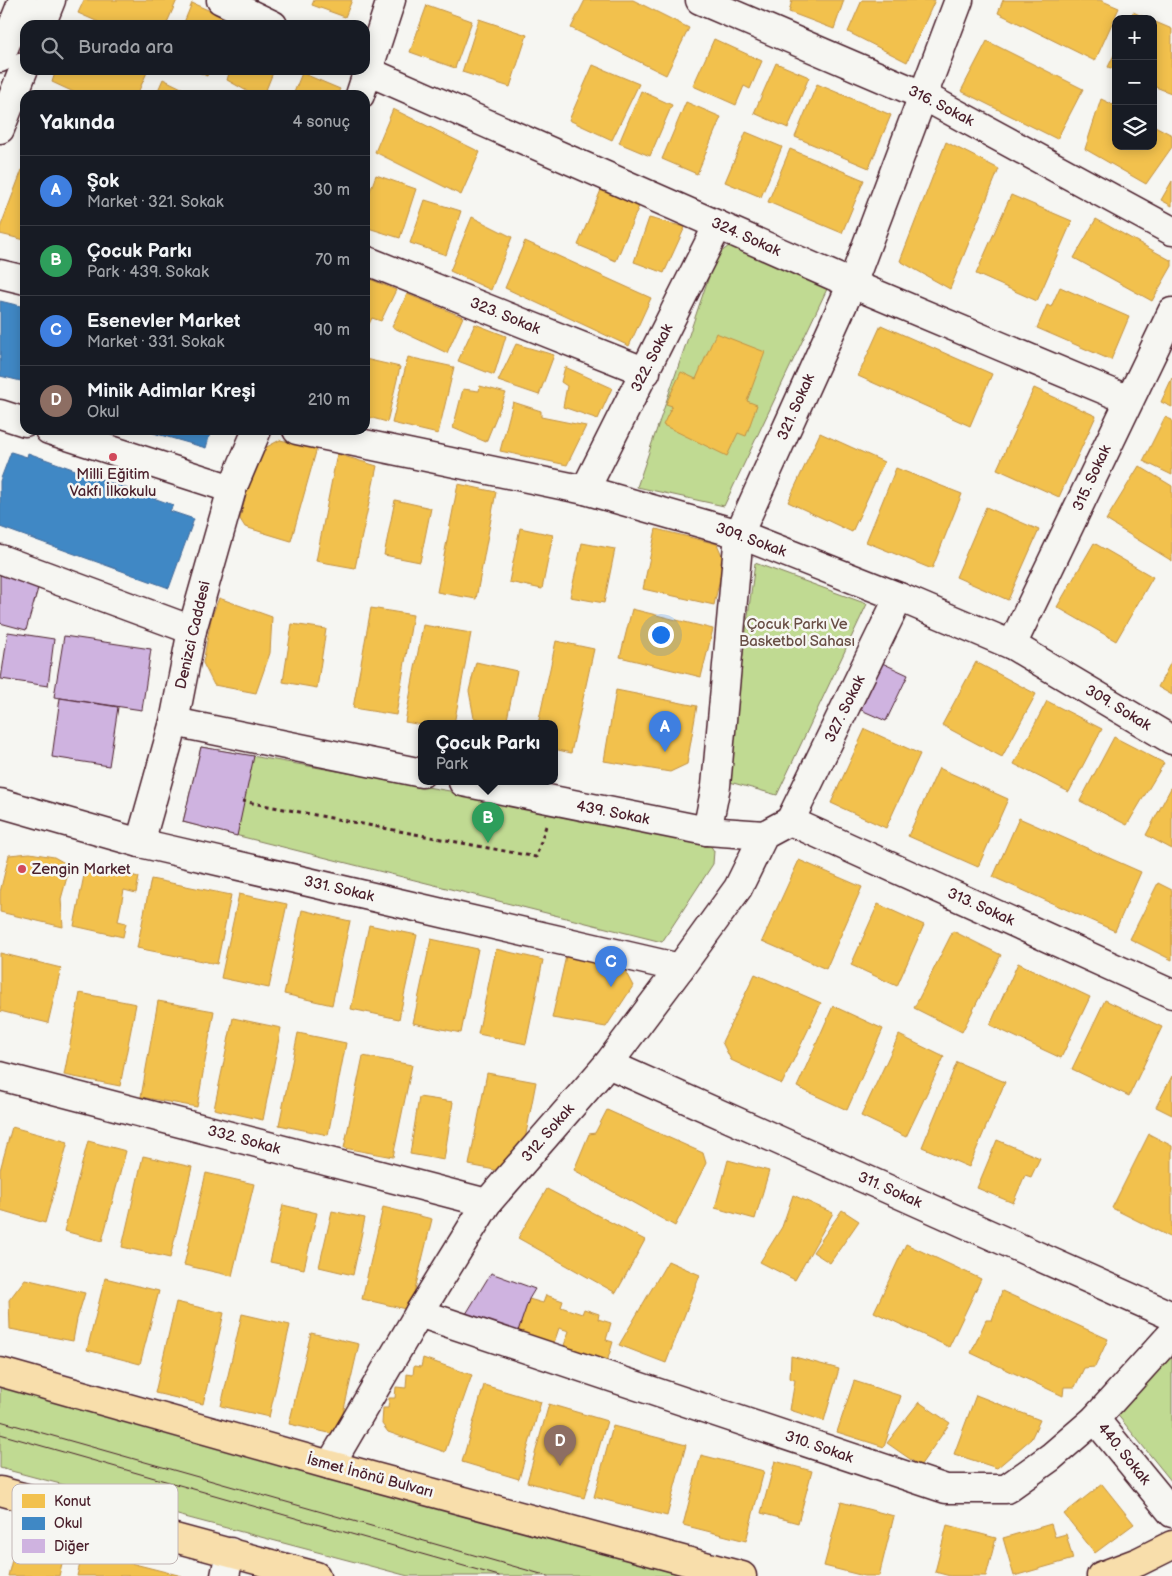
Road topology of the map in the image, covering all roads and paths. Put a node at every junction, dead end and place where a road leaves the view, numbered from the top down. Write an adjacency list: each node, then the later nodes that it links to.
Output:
1 (23, 0): 9 (street)
2 (51, 0): 7 (street)
3 (221, 0): 8 (street)
4 (392, 0): 10 (street)
5 (700, 0): 14 (street, 316. Sokak)
6 (959, 0): 14 (street, 321. Sokak)
7 (43, 20)
8 (263, 20)
9 (0, 58)
10 (370, 64)
11 (23, 75): 13 (street)
12 (365, 79): 17 (street, 324. Sokak)
13 (21, 90)
14 (922, 95): 18 (street, 316. Sokak); 22 (street, 321. Sokak)
15 (18, 104): 16 (street)
16 (0, 129)
17 (718, 226): 22 (street, 324. Sokak); 24 (street, 322. Sokak)
18 (1172, 231)
19 (370, 262): 24 (street, 323. Sokak)
20 (0, 274): 21 (street)
21 (20, 279)
22 (852, 284): 25 (street, 324. Sokak); 33 (street, 321. Sokak)
23 (1172, 312): 25 (street, 315. Sokak)
24 (646, 372): 32 (street, 322. Sokak)
25 (1129, 400): 37 (street, 315. Sokak)
26 (0, 414): 27 (street)
27 (20, 420)
28 (65, 435): 31 (street)
29 (255, 435): 31 (street, Denizci Caddesi)
30 (321, 435): 32 (street, 309. Sokak)
31 (232, 489): 36 (street, Denizci Caddesi)
32 (585, 490): 33 (street, 309. Sokak)
33 (739, 534): 35 (street, 309. Sokak); 46 (street, 321. Sokak)
34 (0, 559): 36 (street)
35 (900, 597): 37 (street, 309. Sokak); 45 (street, 327. Sokak)
36 (192, 630): 38 (street, Denizci Caddesi)
37 (1012, 645): 39 (street, 309. Sokak)
38 (174, 722): 40 (street); 48 (street, Denizci Caddesi)
39 (1172, 740)
40 (418, 772)
41 (477, 785): 43 (street, 439. Sokak)
42 (242, 800): 43 (path)
43 (554, 801): 46 (street, 439. Sokak)
44 (0, 803): 48 (street, 331. Sokak)
45 (790, 821): 47 (street); 50 (street, 313. Sokak)
46 (707, 831): 47 (street, 439. Sokak)
47 (764, 835): 49 (street, 312. Sokak)
48 (140, 843): 49 (street, 331. Sokak)
49 (680, 968): 51 (street, 312. Sokak)
50 (1172, 994)
51 (608, 1064): 53 (street, 312. Sokak); 55 (street, 311. Sokak)
52 (0, 1076): 53 (street, 332. Sokak)
53 (487, 1203): 54 (street, 312. Sokak)
54 (419, 1313): 58 (street, 310. Sokak); 59 (street, 312. Sokak)
55 (1172, 1316)
56 (1172, 1334): 58 (street, 310. Sokak)
57 (0, 1372): 59 (main road, İsmet İnönü Bulvarı)
58 (1096, 1419): 62 (street, 440. Sokak)
59 (330, 1465): 67 (main road, İsmet İnönü Bulvarı)
60 (0, 1491): 61 (main road)
61 (12, 1495)
62 (1172, 1513)
63 (1172, 1545): 68 (main road)
64 (178, 1548): 65 (main road)
65 (228, 1564): 66 (main road)
66 (316, 1576)
67 (742, 1576)
68 (1101, 1576)

